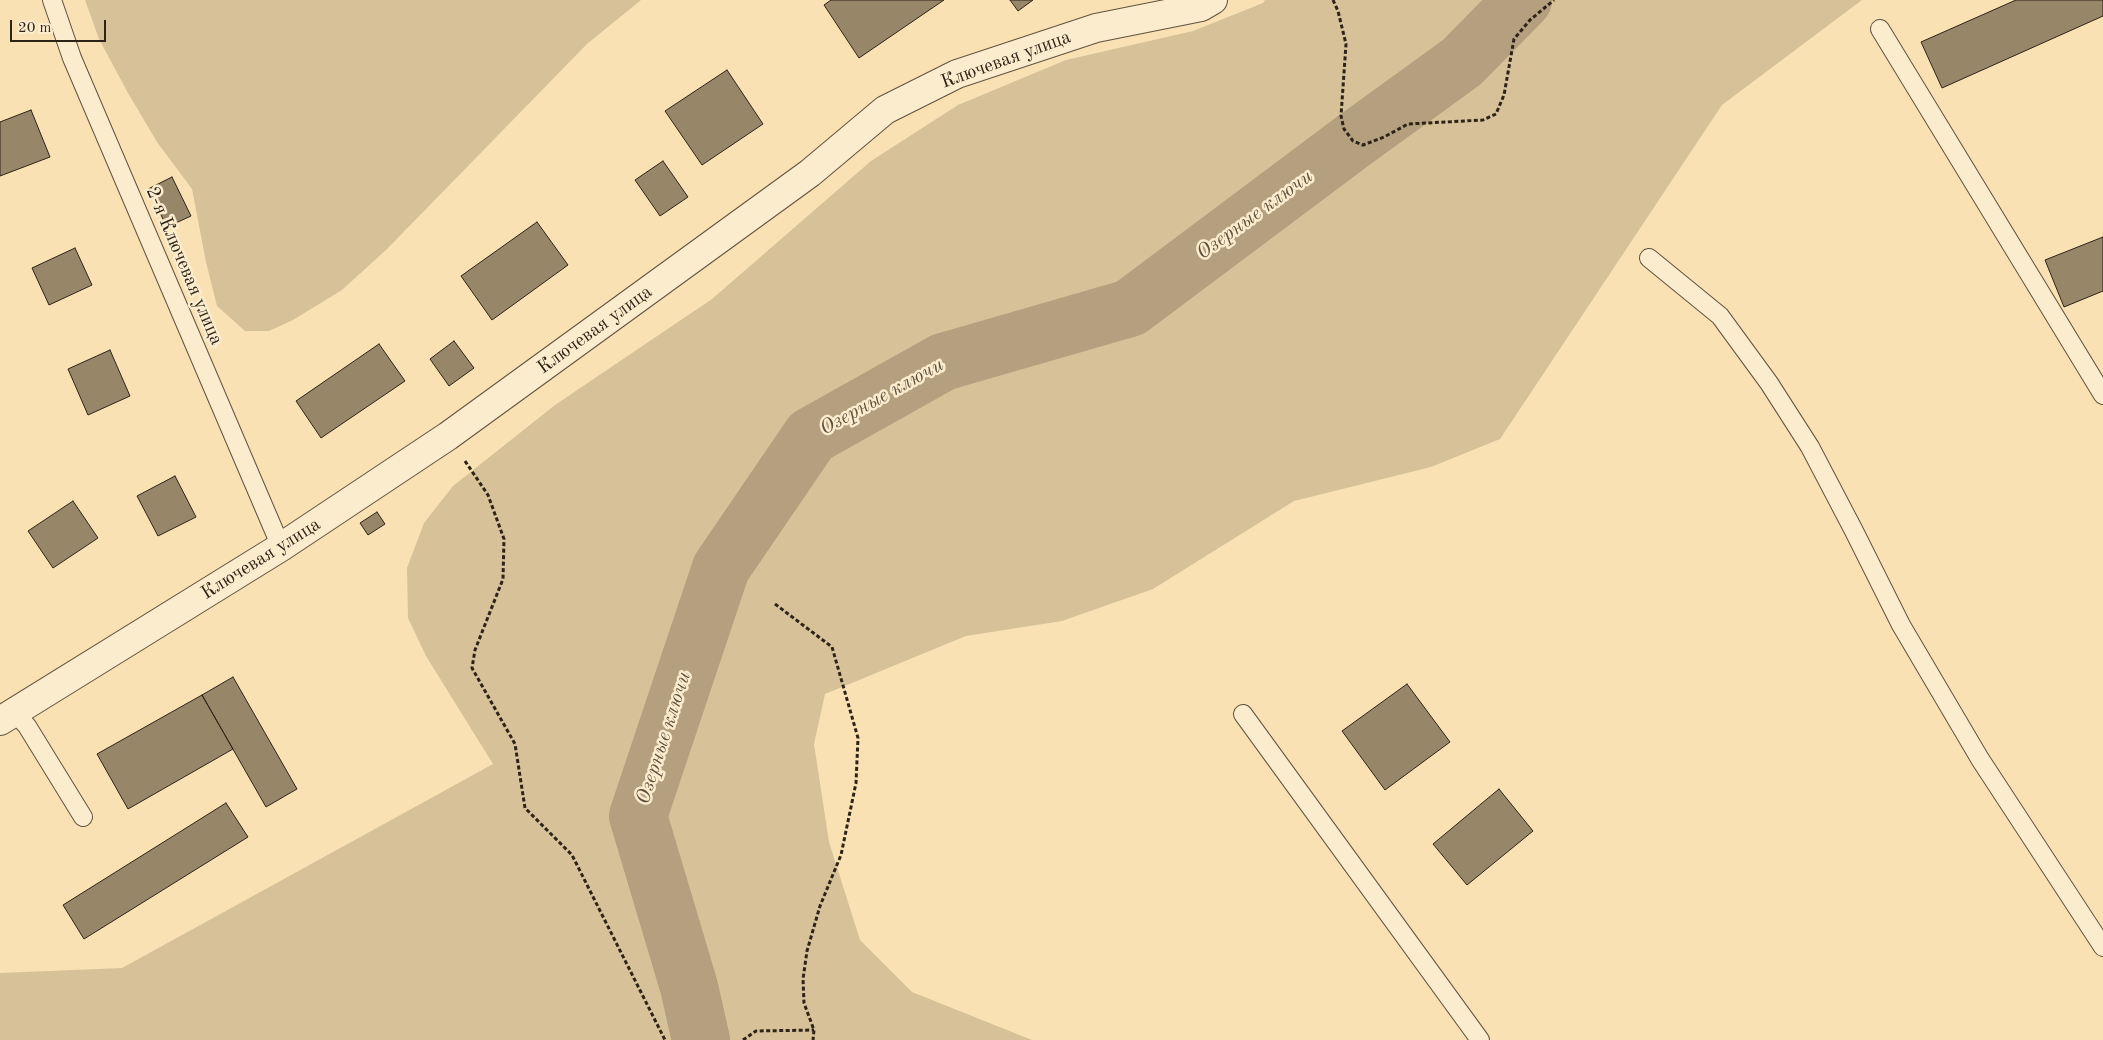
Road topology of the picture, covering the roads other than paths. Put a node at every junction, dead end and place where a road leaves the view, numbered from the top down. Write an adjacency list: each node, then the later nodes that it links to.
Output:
1 (52, 0): 6 (lane, 2-я Ключевая улица)
2 (1213, 0): 6 (street, Ключевая улица)
3 (1880, 29): 5 (lane)
4 (1649, 258): 10 (lane)
5 (2103, 396)
6 (281, 547): 8 (street, Ключевая улица)
7 (1243, 714): 11 (lane)
8 (7, 716): 9 (lane)
9 (83, 817)
10 (2103, 947)
11 (1480, 1040)

